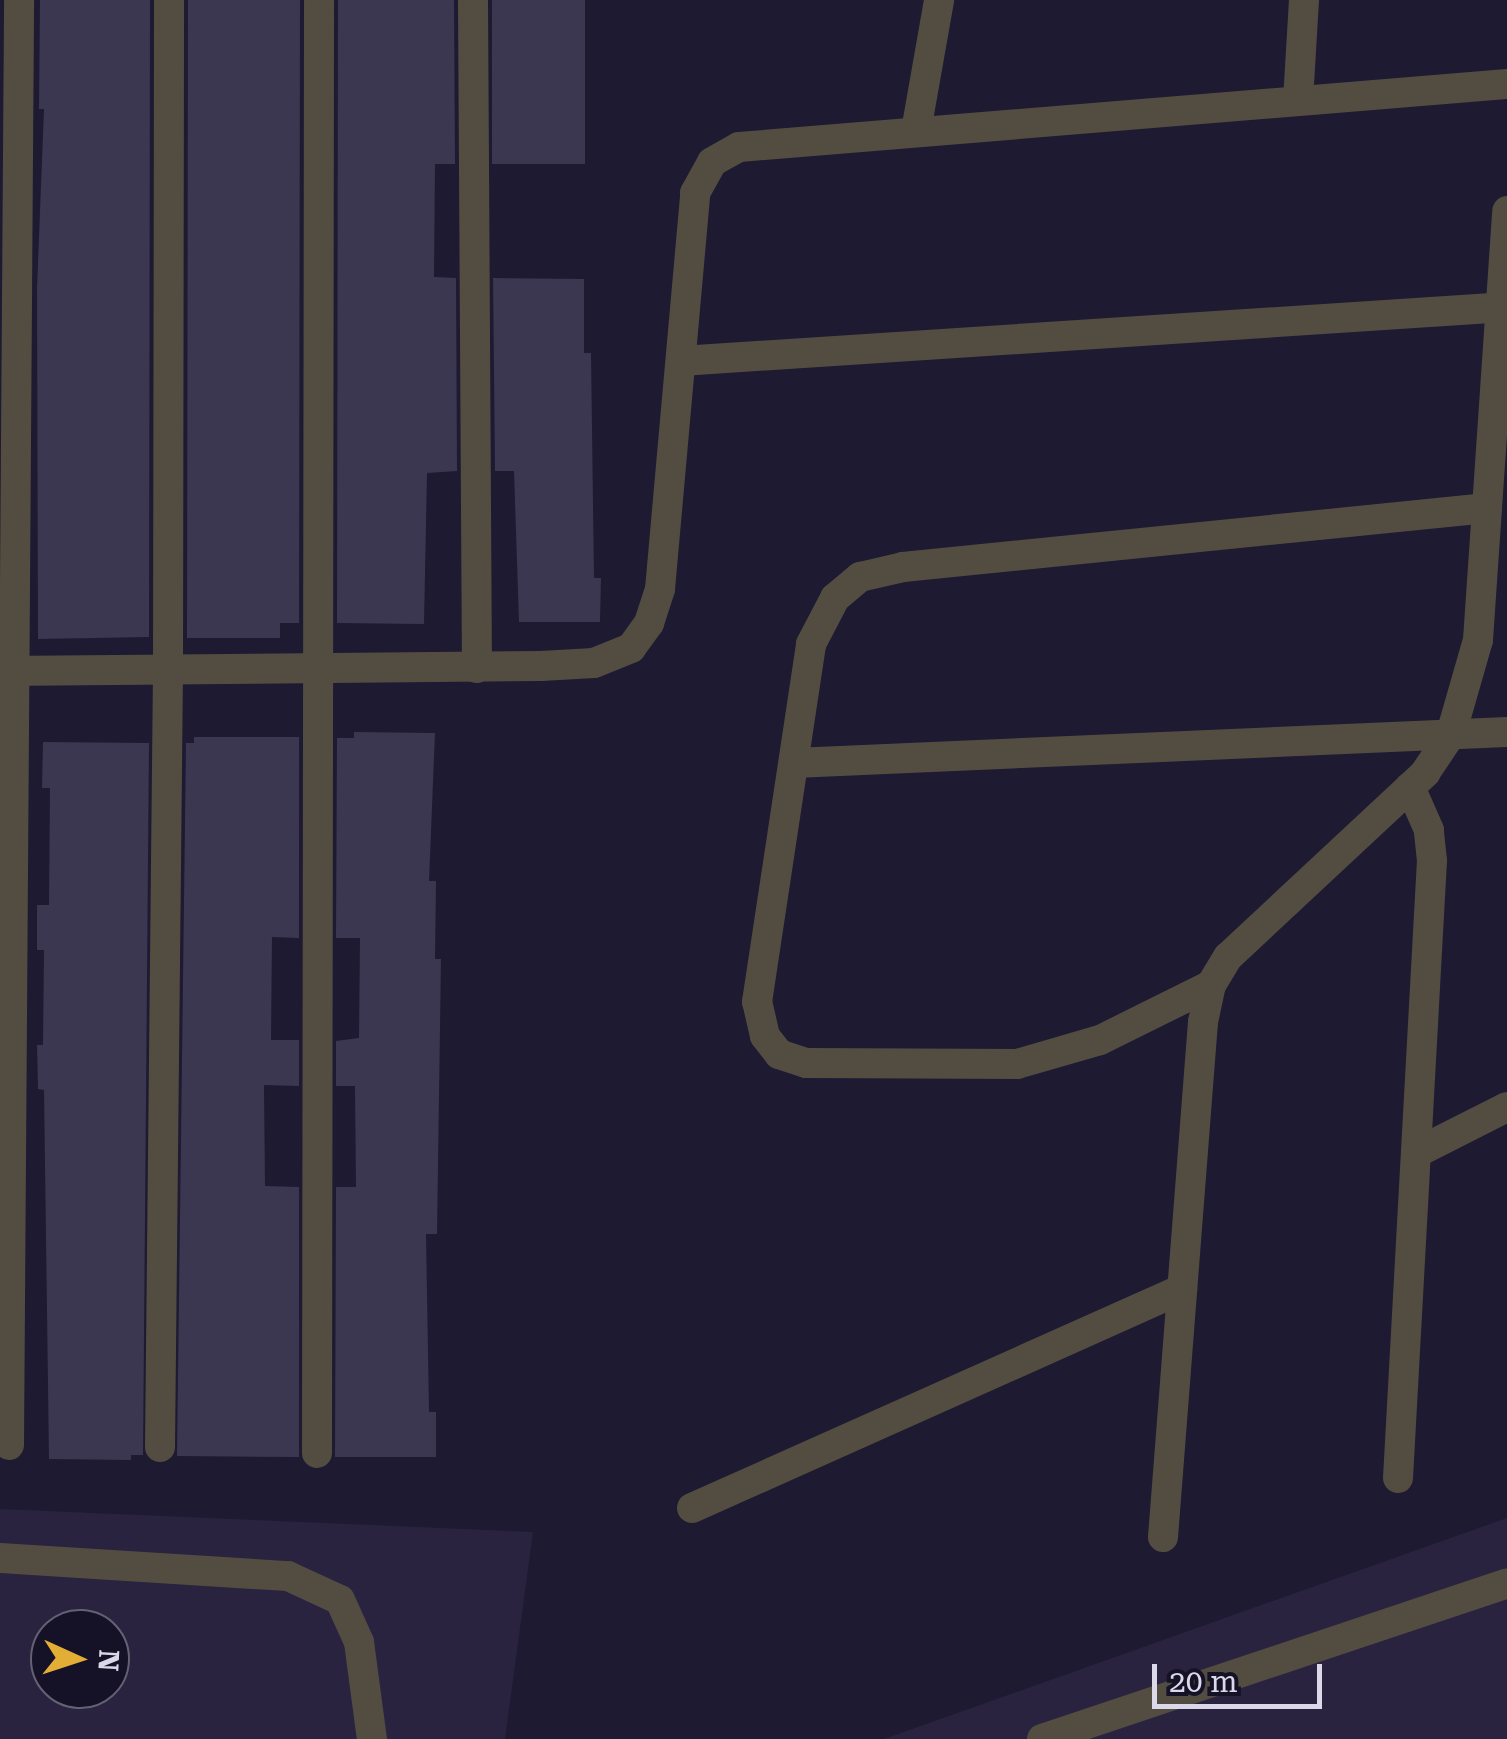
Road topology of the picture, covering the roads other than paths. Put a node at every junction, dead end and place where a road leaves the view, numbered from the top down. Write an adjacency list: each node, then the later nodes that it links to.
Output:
1 (19, 0): 16 (street)
2 (168, 0): 17 (street)
3 (319, 0): 15 (street)
4 (474, 0): 14 (street)
5 (939, 0): 9 (street)
6 (1304, 0): 8 (street)
7 (1507, 84): 8 (street)
8 (1298, 101): 9 (street)
9 (916, 131): 12 (street)
10 (1507, 212): 11 (street)
11 (1504, 307): 12 (street); 13 (street)
12 (680, 361): 14 (street)
13 (1486, 508): 19 (street); 20 (street)
14 (477, 668): 15 (street)
15 (321, 670): 17 (street); 28 (street)
16 (9, 671): 17 (street); 26 (street)
17 (168, 672): 27 (street)
18 (1507, 732): 19 (street)
19 (1451, 734): 20 (street); 21 (street)
20 (794, 764): 22 (street)
21 (1410, 787): 22 (street); 24 (street)
22 (1211, 986): 25 (street)
23 (1507, 1107): 24 (street)
24 (1416, 1154): 29 (street)
25 (1182, 1290): 30 (street); 31 (street)
26 (9, 1446)
27 (160, 1447)
28 (317, 1453)
29 (1398, 1478)
30 (692, 1508)
31 (1163, 1537)
32 (0, 1558): 34 (street)
33 (1507, 1583): 35 (street)
34 (372, 1739)
35 (1042, 1739)

